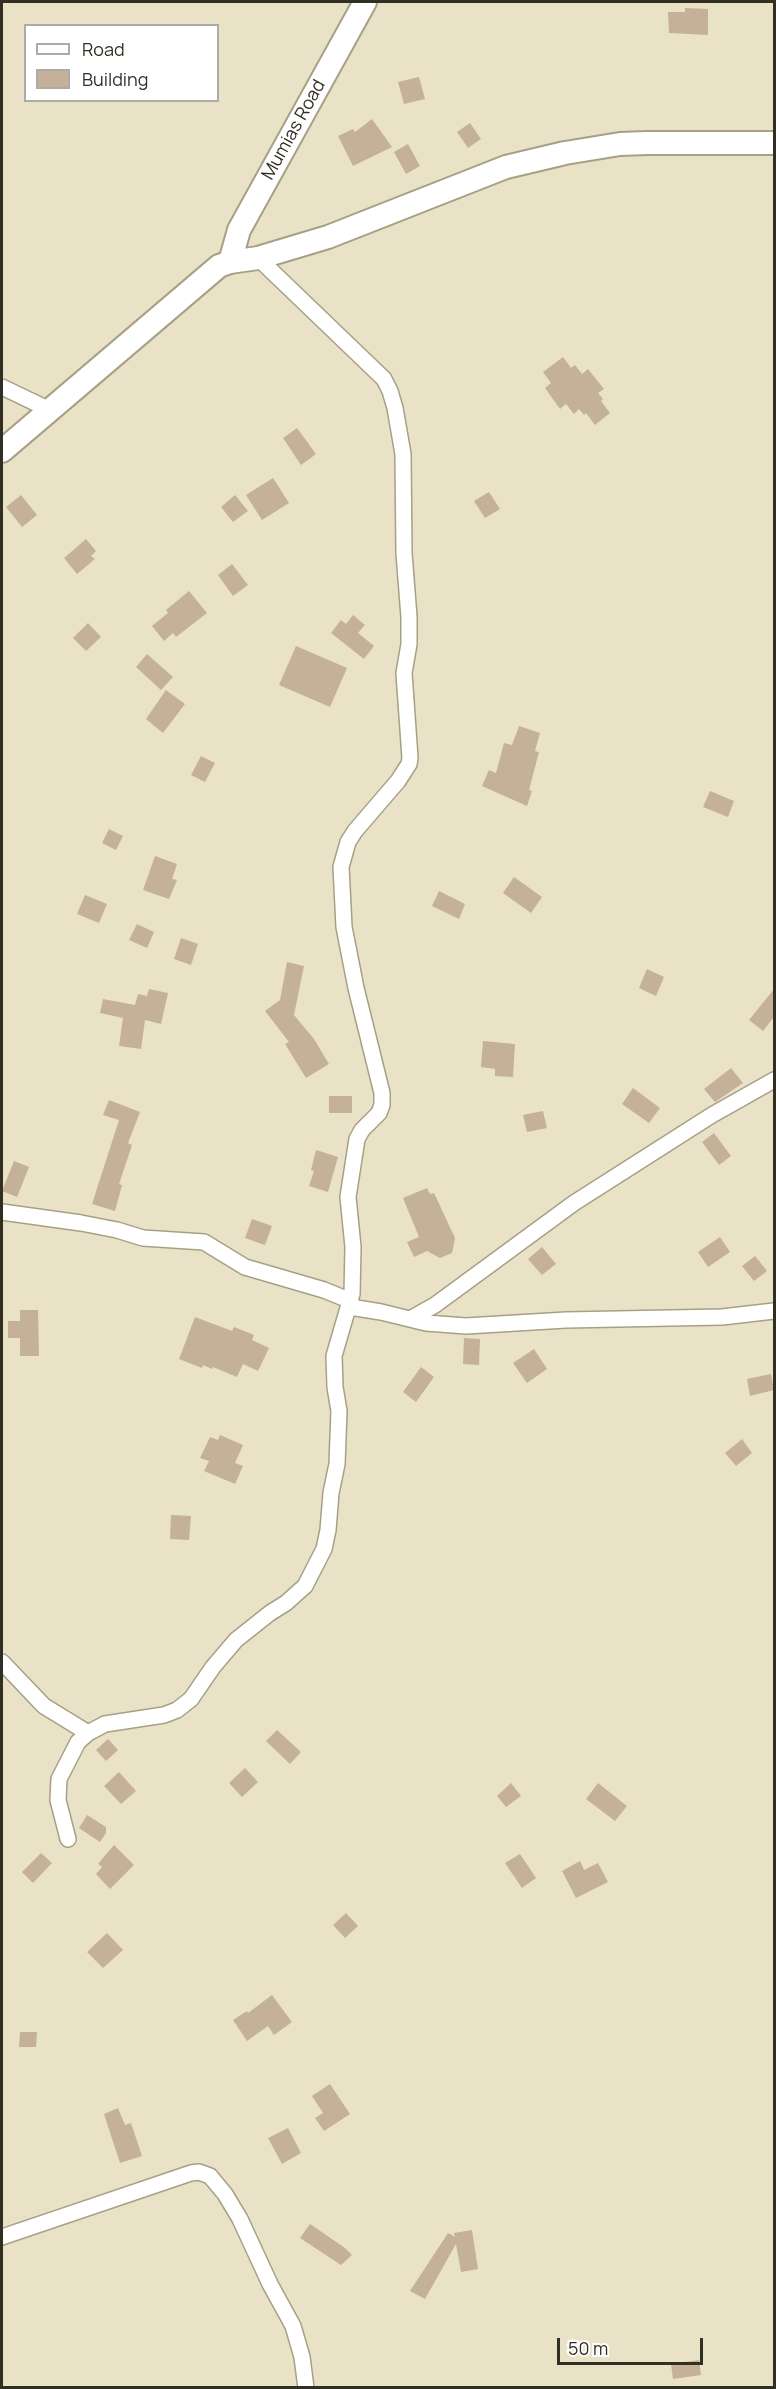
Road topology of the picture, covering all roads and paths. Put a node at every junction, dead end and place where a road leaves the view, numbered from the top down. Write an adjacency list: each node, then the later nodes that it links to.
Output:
1 (365, 2): 4 (street, Mumias Road)
2 (774, 143): 3 (street)
3 (258, 258): 4 (street); 10 (street)
4 (230, 262): 6 (street)
5 (2, 387): 6 (street)
6 (50, 410): 7 (street)
7 (2, 451)
8 (774, 1080): 12 (street)
9 (2, 1212): 10 (street)
10 (351, 1304): 12 (street); 14 (street)
11 (774, 1311): 12 (street)
12 (410, 1319)
13 (2, 1662): 14 (street)
14 (88, 1733): 15 (street)
15 (68, 1839)
16 (2, 2237): 17 (street)
17 (306, 2388)

